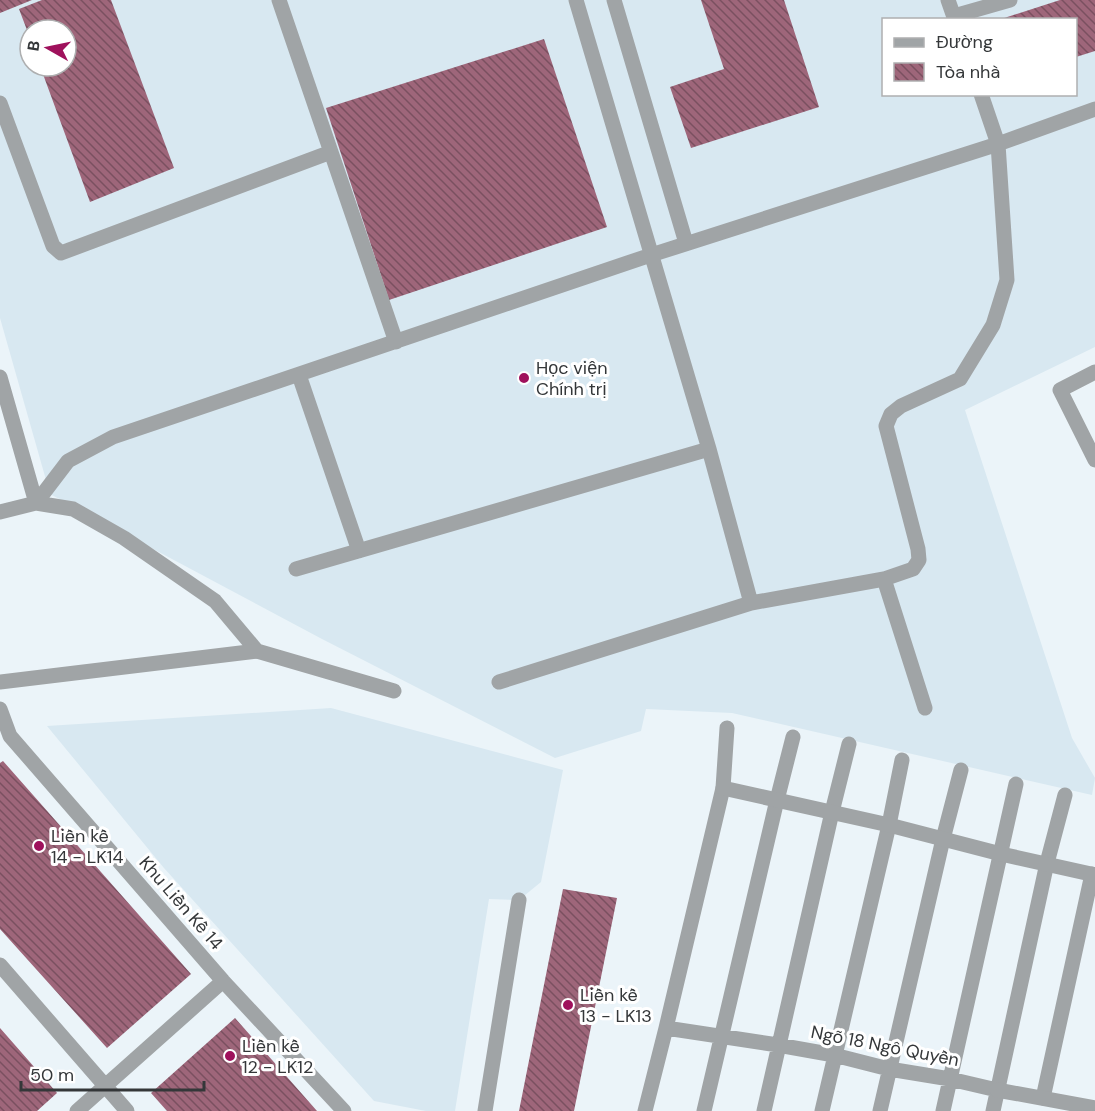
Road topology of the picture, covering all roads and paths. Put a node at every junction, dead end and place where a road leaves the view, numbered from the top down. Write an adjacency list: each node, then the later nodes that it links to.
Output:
1 (279, 0): 11 (street)
2 (576, 0): 13 (street)
3 (614, 0): 12 (street)
4 (948, 0): 6 (street)
5 (1010, 0): 6 (street)
6 (954, 18)
7 (982, 96): 10 (street)
8 (0, 102): 11 (street)
9 (1095, 109): 10 (street)
10 (998, 144): 12 (street); 24 (street)
11 (331, 152): 14 (street)
12 (686, 243): 13 (street)
13 (651, 255): 14 (street); 18 (street)
14 (396, 342): 16 (street)
15 (1095, 372): 19 (street)
16 (299, 375): 20 (street); 22 (street)
17 (0, 377): 20 (street)
18 (709, 448): 22 (street); 25 (street)
19 (1095, 460)
20 (36, 503): 21 (street); 26 (street)
21 (0, 512)
22 (359, 551): 23 (street)
23 (296, 568)
24 (884, 579): 25 (street); 30 (street)
25 (750, 603): 28 (street)
26 (256, 651): 27 (street); 29 (street)
27 (0, 682)
28 (499, 682)
29 (394, 691)
30 (925, 708)
31 (0, 710): 49 (street, Khu Liền Kề 14)
32 (727, 728): 38 (street)
33 (793, 737): 40 (street)
34 (849, 744): 41 (street)
35 (902, 760): 42 (street)
36 (961, 770): 43 (street)
37 (1016, 784): 44 (street)
38 (723, 788): 40 (street); 50 (street)
39 (1065, 795): 45 (street)
40 (777, 800): 41 (street); 51 (street)
41 (832, 812): 42 (street); 52 (street)
42 (889, 825): 43 (street); 53 (street)
43 (943, 839): 44 (street); 54 (street)
44 (1001, 854): 45 (street); 55 (street)
45 (1047, 863): 46 (street); 57 (street)
46 (1093, 875): 58 (street)
47 (519, 900): 63 (street)
48 (0, 965): 56 (street)
49 (223, 981): 56 (street); 62 (street, Khu Liền Kề 14)
50 (666, 1028): 51 (street, Ngõ 18 Ngô Quyền); 64 (street)
51 (722, 1036): 52 (street, Ngõ 18 Ngô Quyền); 65 (street)
52 (778, 1045): 53 (street, Ngõ 18 Ngô Quyền); 66 (street)
53 (834, 1055): 54 (street, Ngõ 18 Ngô Quyền); 67 (street)
54 (889, 1069): 55 (street, Ngõ 18 Ngô Quyền); 68 (street)
55 (950, 1079): 57 (street, Ngõ 18 Ngô Quyền); 69 (street)
56 (105, 1085): 60 (street); 61 (street)
57 (997, 1090): 58 (street, Ngõ 18 Ngô Quyền); 70 (street)
58 (1043, 1098): 59 (street, Ngõ 18 Ngô Quyền)
59 (1095, 1108)
60 (77, 1111)
61 (127, 1111)
62 (344, 1111)
63 (485, 1111)
64 (645, 1111)
65 (704, 1111)
66 (764, 1111)
67 (822, 1111)
68 (880, 1111)
69 (943, 1111)
70 (993, 1111)

